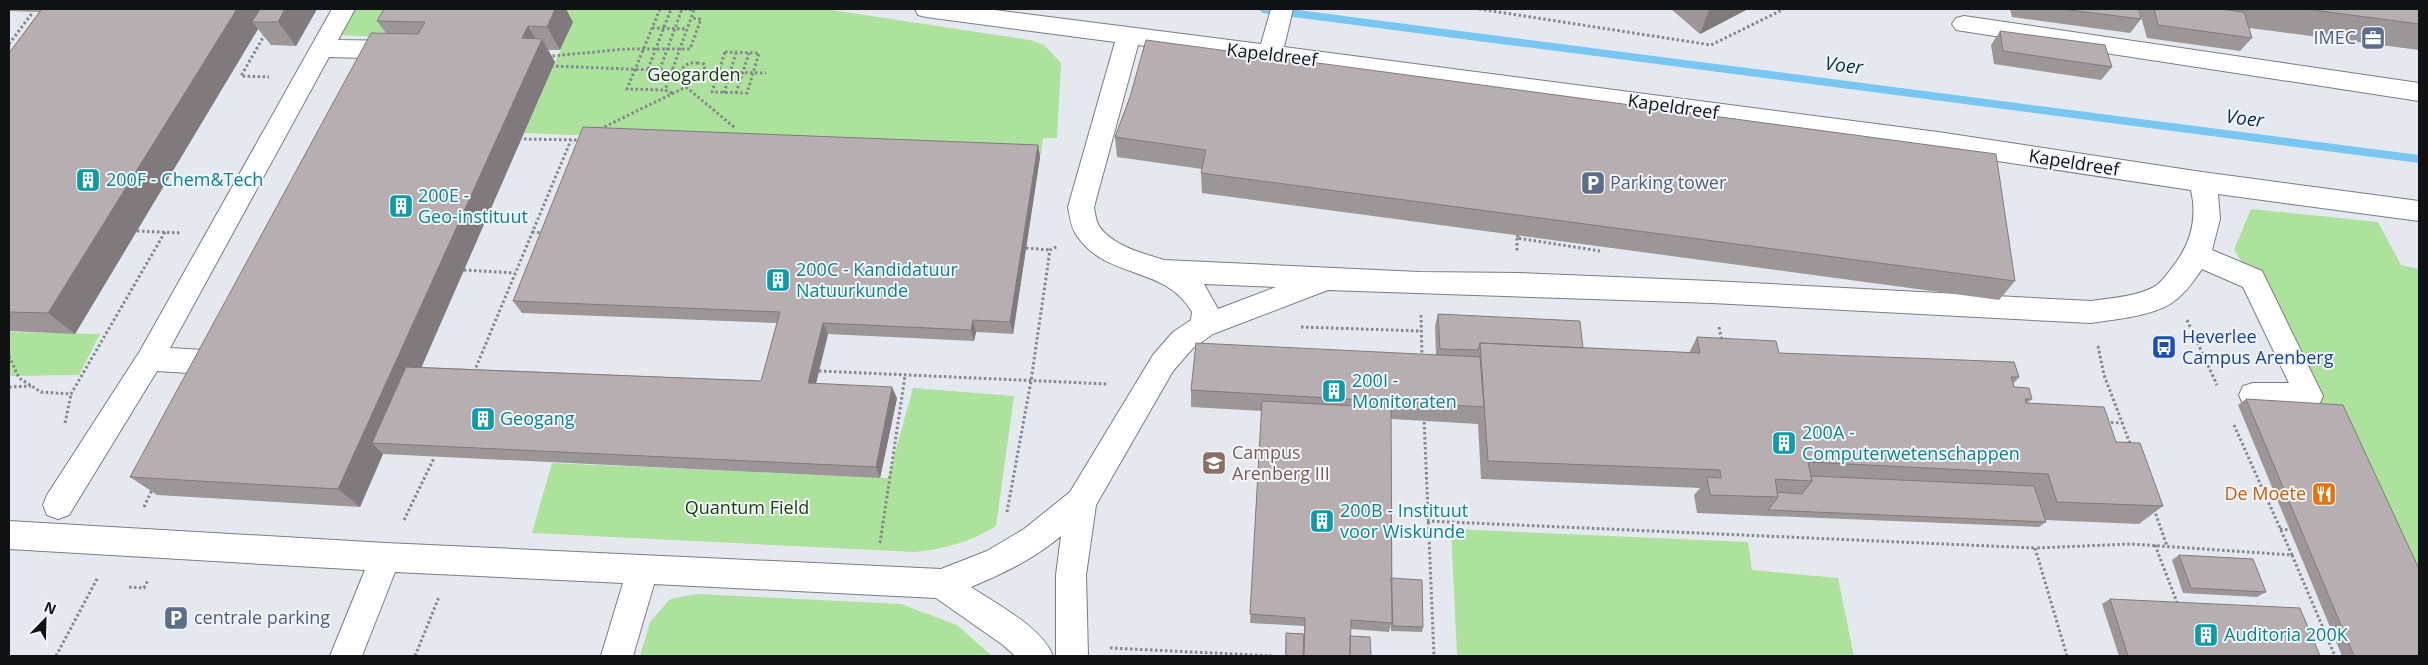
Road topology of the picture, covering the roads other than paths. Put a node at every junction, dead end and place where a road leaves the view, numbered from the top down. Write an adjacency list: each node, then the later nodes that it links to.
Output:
1 (343, 9): 6 (street)
2 (926, 9): 5 (street, Kapeldreef)
3 (1279, 18): 8 (street)
4 (1964, 24): 9 (street)
5 (1129, 36): 8 (street, Kapeldreef); 13 (street)
6 (321, 48): 7 (street); 16 (street)
7 (420, 51)
8 (1271, 54): 10 (street, Kapeldreef)
9 (2419, 92)
10 (2202, 182): 11 (street, Kapeldreef); 12 (street)
11 (2419, 211)
12 (2197, 255): 14 (street); 18 (street)
13 (1164, 271): 14 (street); 15 (street)
14 (1329, 279): 15 (street)
15 (1203, 326): 19 (street)
16 (150, 360): 17 (street); 20 (street)
17 (221, 363)
18 (2253, 395)
19 (1081, 502): 24 (street); 25 (street)
20 (58, 505)
21 (9, 535): 22 (street)
22 (386, 557): 23 (street); 26 (street)
23 (643, 568): 24 (street); 27 (street)
24 (941, 584): 28 (street)
25 (1072, 651)
26 (346, 656)
27 (617, 656)
28 (1037, 656)

